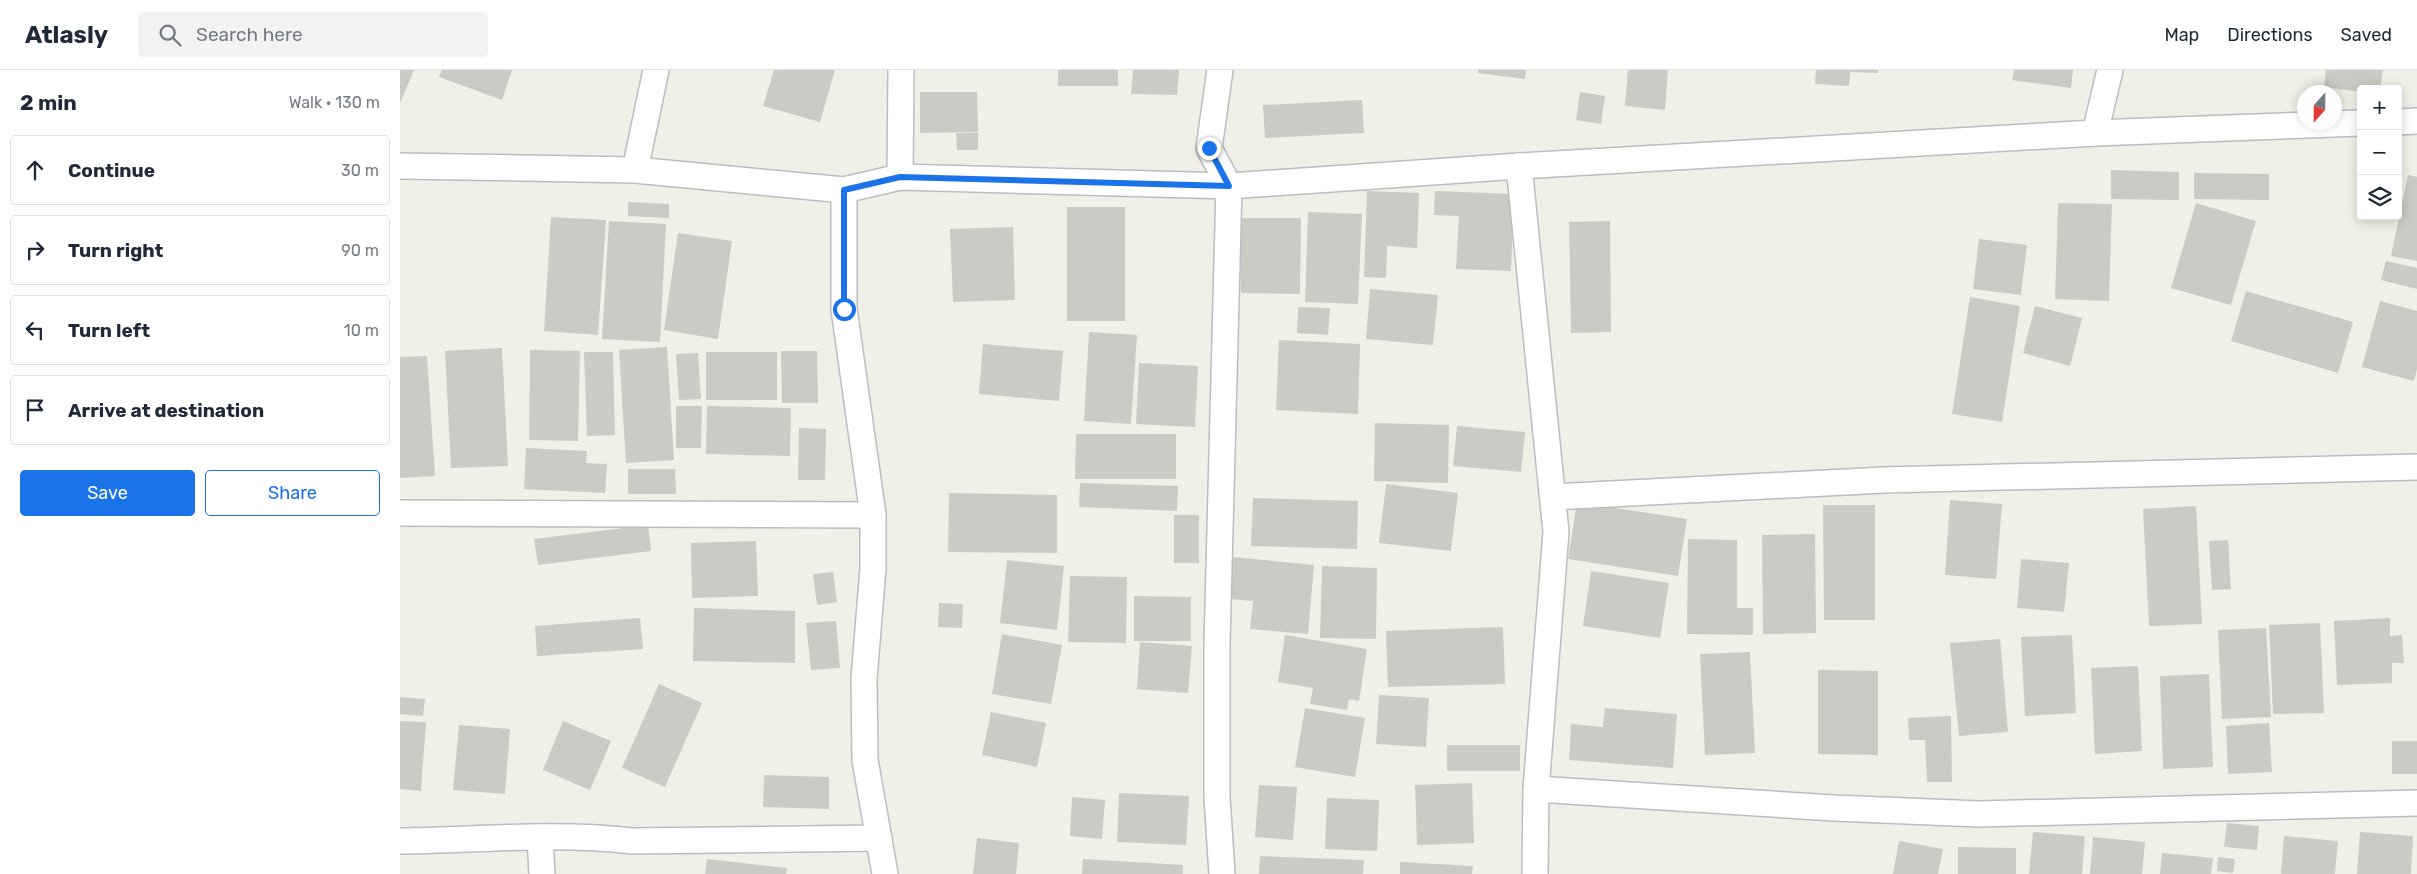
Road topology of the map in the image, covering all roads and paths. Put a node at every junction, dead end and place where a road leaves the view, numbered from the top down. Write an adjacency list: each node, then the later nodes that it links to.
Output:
1 (656, 70): 11 (street)
2 (901, 70): 12 (street)
3 (1220, 70): 13 (street)
4 (2110, 70): 8 (street)
5 (2417, 121): 6 (street)
6 (2402, 122)
7 (2357, 123): 8 (street)
8 (2096, 133): 10 (street)
9 (400, 166): 11 (street)
10 (1519, 166): 13 (street); 16 (street)
11 (635, 170): 14 (street)
12 (900, 177): 13 (street); 14 (street)
13 (1229, 186): 26 (street)
14 (844, 190): 18 (street)
15 (2417, 467): 16 (street)
16 (1553, 497): 19 (street)
17 (400, 513): 18 (street)
18 (873, 515): 22 (street)
19 (1536, 790): 20 (street); 27 (street)
20 (2417, 804)
21 (540, 837): 22 (street); 23 (street); 24 (street)
22 (879, 838): 25 (street)
23 (400, 841)
24 (542, 874)
25 (885, 874)
26 (1222, 874)
27 (1535, 874)

